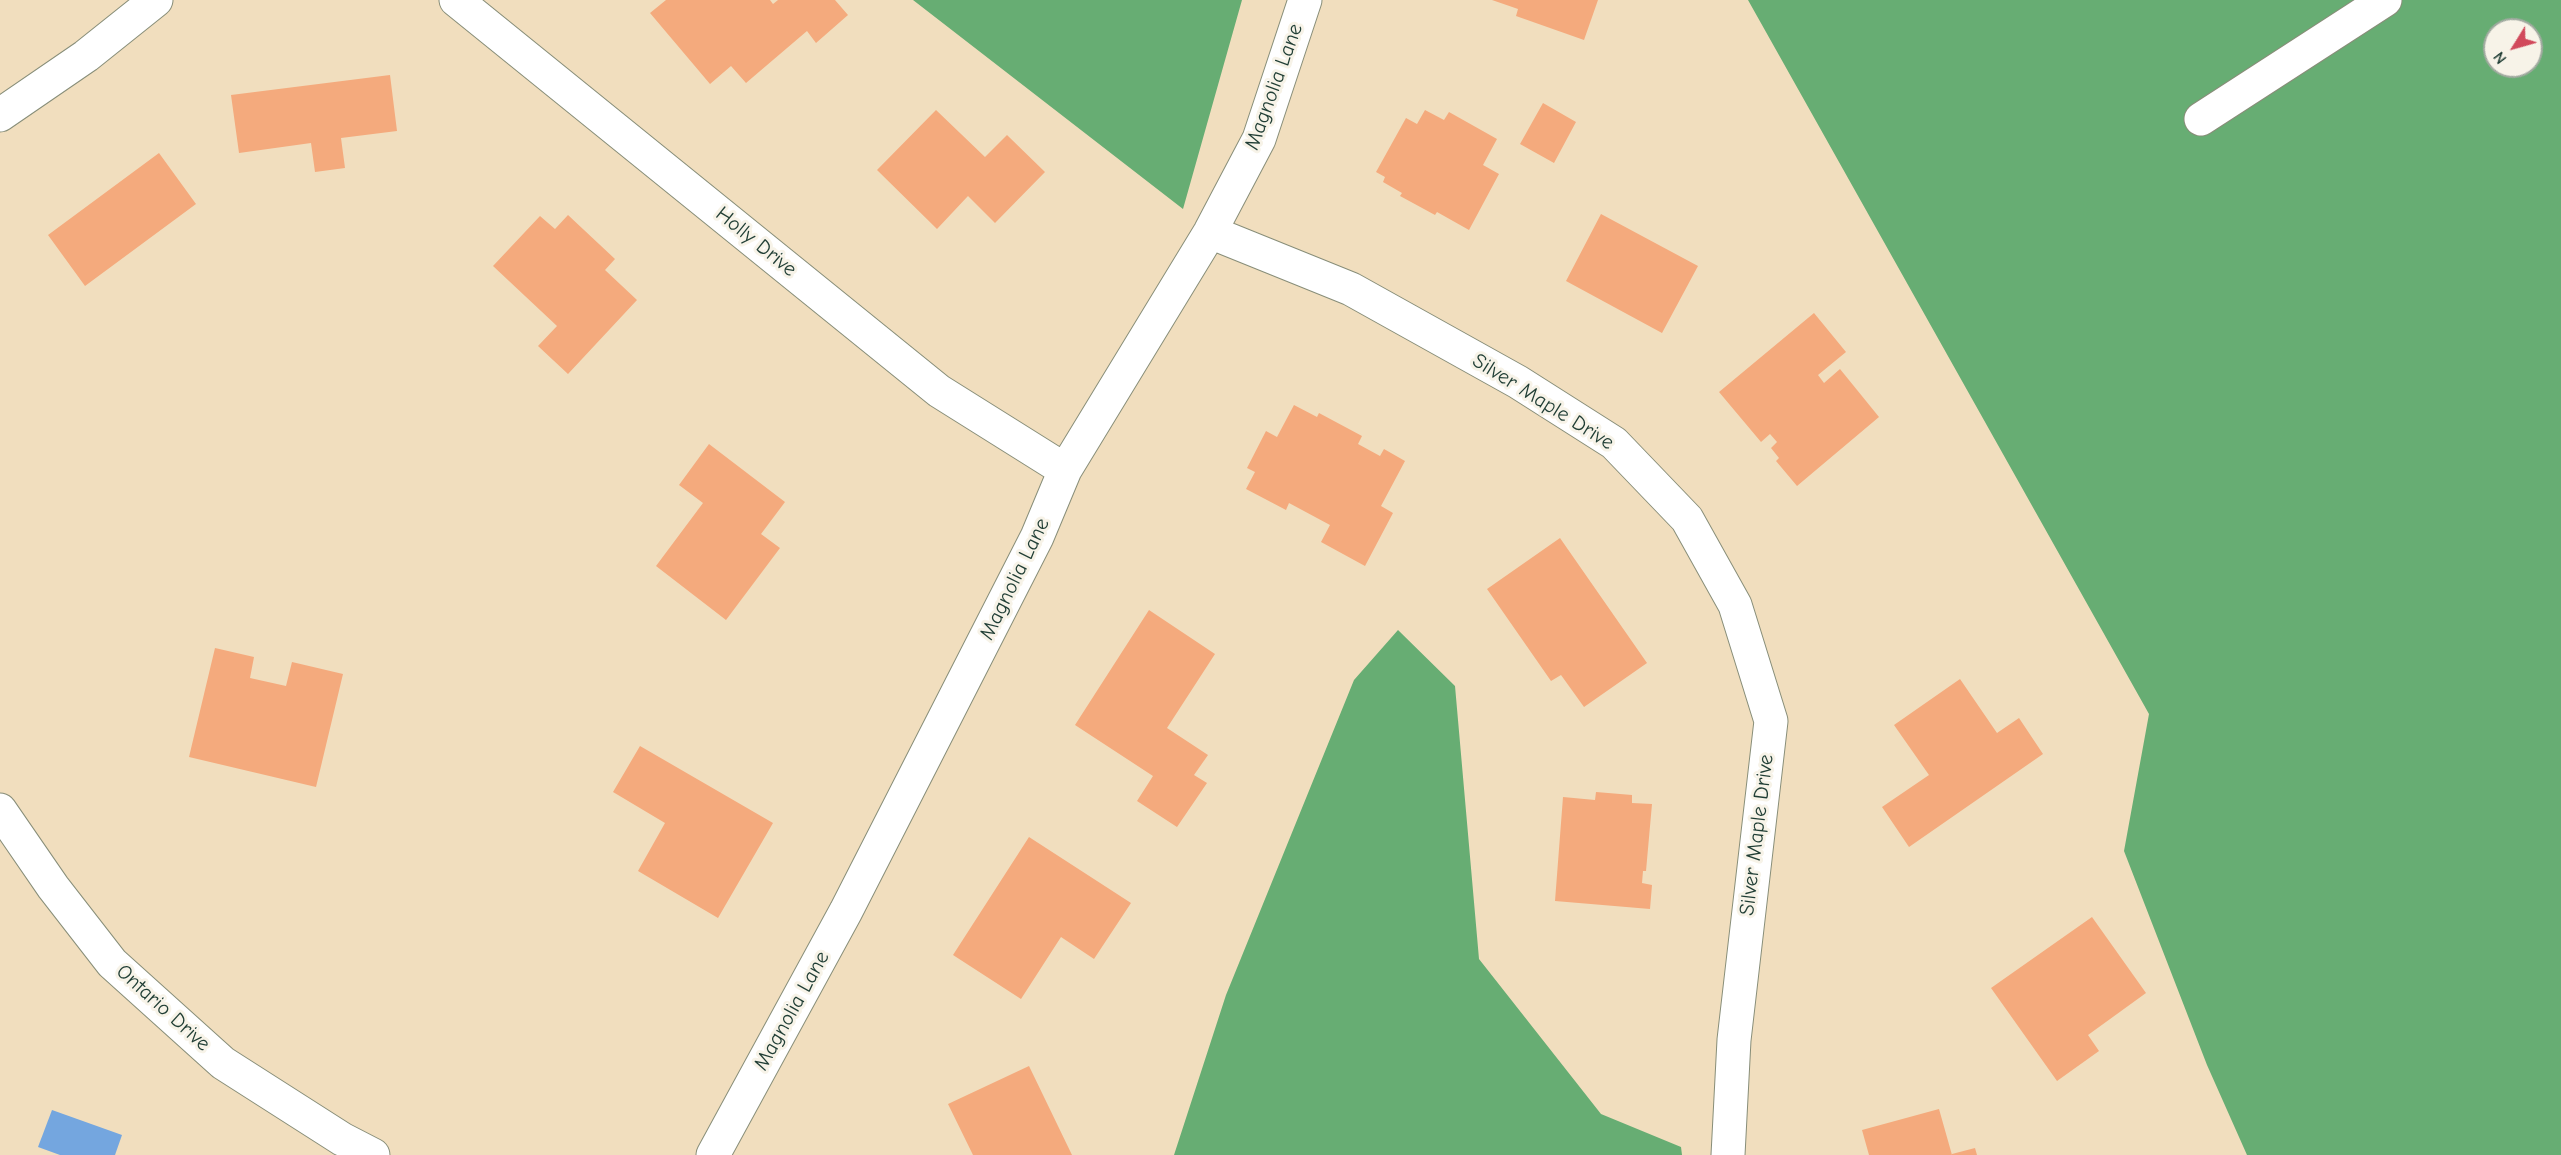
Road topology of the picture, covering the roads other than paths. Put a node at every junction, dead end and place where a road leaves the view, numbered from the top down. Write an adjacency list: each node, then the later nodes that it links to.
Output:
1 (156, 0): 5 (street)
2 (456, 0): 8 (street, Holly Drive)
3 (1305, 0): 7 (street, Magnolia Lane)
4 (2385, 0): 6 (street)
5 (0, 115)
6 (2201, 119)
7 (1210, 232): 8 (street, Magnolia Lane); 13 (street, Silver Maple Drive)
8 (1065, 470): 12 (street, Magnolia Lane)
9 (0, 810): 10 (street, Ontario Drive)
10 (336, 1147): 11 (street, Ontario Drive)
11 (373, 1155)
12 (713, 1155)
13 (1728, 1155)

